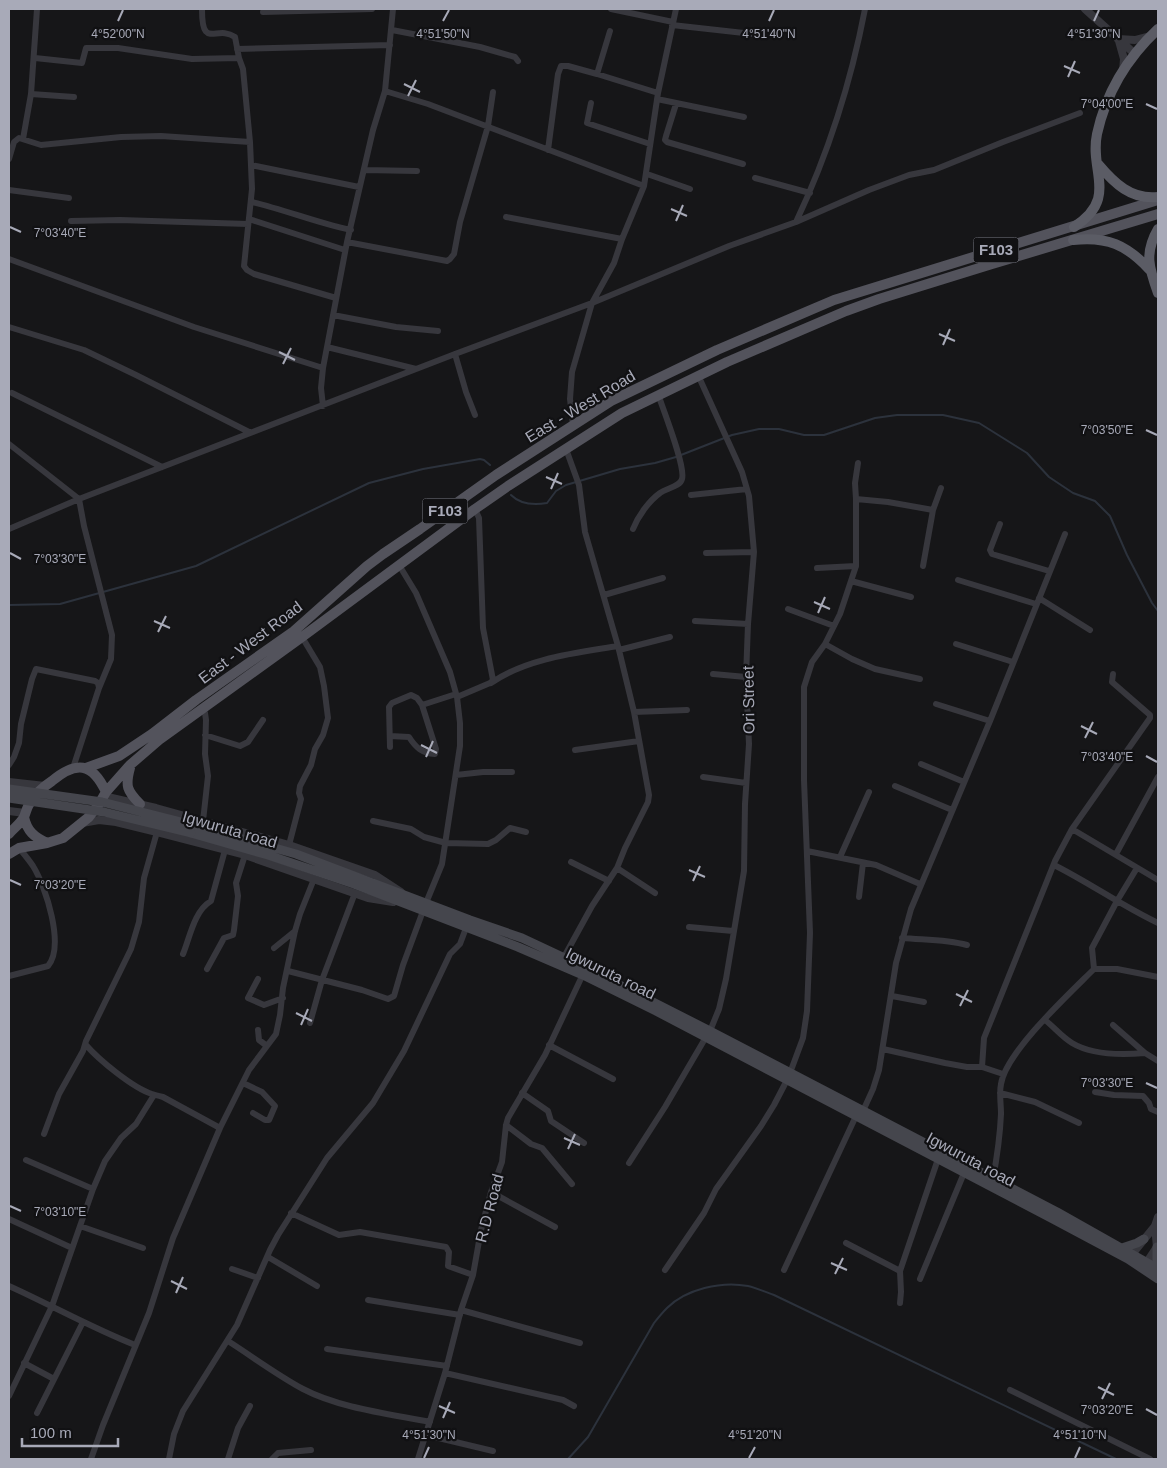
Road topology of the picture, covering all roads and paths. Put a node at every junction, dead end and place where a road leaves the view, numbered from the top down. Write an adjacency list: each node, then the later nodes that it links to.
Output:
1 (37, 9): 20 (street)
2 (195, 9): 3 (street)
3 (202, 9): 18 (street)
4 (372, 9): 10 (street)
5 (393, 9): 12 (street)
6 (611, 9): 11 (street)
7 (676, 9): 11 (street)
8 (865, 9): 51 (street)
9 (1085, 9): 16 (street)
10 (263, 12)
11 (672, 23): 15 (street); 28 (street)
12 (392, 30): 17 (street); 22 (street)
13 (610, 31): 24 (street)
14 (1154, 33): 16 (street); 19 (highway)
15 (753, 34)
16 (1118, 39): 19 (street); 23 (street)
17 (390, 45): 18 (street); 25 (street)
18 (237, 49): 21 (street)
19 (1136, 54): 23 (highway)
20 (35, 58): 21 (street); 27 (street)
21 (238, 58): 36 (street)
22 (518, 61)
23 (1123, 71): 41 (highway)
24 (597, 74): 28 (street); 38 (street)
25 (385, 91): 34 (street); 43 (street)
26 (493, 92): 34 (street)
27 (31, 94): 29 (street); 35 (street)
28 (658, 96): 31 (street); 37 (street)
29 (74, 97)
30 (591, 103): 37 (street)
31 (676, 104): 33 (street); 40 (street)
32 (1080, 113): 59 (street)
33 (744, 117)
34 (488, 126): 38 (street); 65 (street)
35 (23, 139): 36 (street); 39 (street)
36 (250, 142): 42 (street)
37 (650, 144): 45 (street)
38 (548, 150): 47 (street)
39 (9, 159)
40 (743, 164)
41 (1098, 164): 53 (highway); 60 (highway)
42 (251, 165): 48 (street); 54 (street)
43 (364, 170): 44 (street); 48 (street)
44 (417, 171)
45 (647, 174): 47 (street); 50 (street)
46 (754, 178): 51 (street)
47 (644, 186): 63 (street)
48 (360, 187): 62 (street)
49 (9, 190): 52 (street)
50 (690, 190)
51 (810, 193): 59 (street)
52 (69, 198)
53 (1158, 199): 60 (main road, East - West Road / F103)
54 (252, 202): 58 (street); 62 (street)
55 (1158, 214): 64 (main road, East - West Road / F103)
56 (506, 217): 63 (street)
57 (71, 221): 58 (street)
58 (248, 222): 66 (street); 72 (street)
59 (796, 222): 73 (street)
60 (1074, 227): 67 (main road, East - West Road / F103)
61 (1158, 228): 70 (highway)
62 (351, 230): 65 (street)
63 (622, 239): 73 (street)
64 (1073, 240): 69 (main road, East - West Road / F103); 70 (highway)
65 (347, 242): 66 (street)
66 (346, 250): 72 (street)
67 (989, 253): 69 (main road); 86 (main road, East - West Road / F103)
68 (9, 259): 79 (street)
69 (992, 264): 81 (main road, East - West Road / F103)
70 (1150, 270): 71 (highway)
71 (1158, 293)
72 (336, 298): 74 (street)
73 (592, 303): 78 (street); 86 (street)
74 (333, 315): 76 (street); 77 (street)
75 (9, 327): 87 (street)
76 (438, 331)
77 (327, 346): 79 (street); 80 (street)
78 (455, 354): 80 (street); 85 (street)
79 (323, 368): 84 (street)
80 (417, 369): 84 (street)
81 (698, 375): 83 (main road, East - West Road / F103); 93 (street, Ori Street)
82 (12, 392): 91 (street)
83 (658, 394): 89 (main road, East - West Road / F103); 101 (street)
84 (323, 406): 87 (street)
85 (475, 415)
86 (573, 425): 127 (main road, East - West Road / F103)
87 (249, 432): 91 (street)
88 (9, 444): 95 (street)
89 (566, 448): 97 (main road, East - West Road / F103); 113 (street)
90 (858, 463): 96 (street)
91 (162, 467): 95 (street)
92 (941, 488): 98 (street)
93 (747, 489): 94 (street); 103 (street, Ori Street)
94 (692, 495)
95 (79, 499): 100 (street); 133 (street)
96 (856, 499): 98 (street); 106 (street)
97 (475, 509): 105 (main road, East - West Road / F103); 132 (street)
98 (932, 510): 107 (street)
99 (1000, 524): 109 (street)
100 (9, 529)
101 (633, 529)
102 (1065, 534): 109 (street)
103 (754, 552): 104 (street); 118 (street, Ori Street)
104 (706, 553)
105 (400, 565): 122 (main road, East - West Road / F103); 134 (street)
106 (856, 566): 108 (street); 112 (street)
107 (923, 566)
108 (817, 568)
109 (1049, 572): 115 (street)
110 (663, 578): 113 (street)
111 (958, 580): 115 (street)
112 (851, 581): 114 (street); 119 (street)
113 (604, 595): 125 (street)
114 (910, 597)
115 (1038, 601): 120 (street); 126 (street)
116 (788, 609): 119 (street)
117 (695, 620): 118 (street)
118 (748, 624): 130 (street, Ori Street)
119 (834, 626): 123 (street)
120 (1090, 630)
121 (670, 636): 125 (street)
122 (302, 637): 127 (main road, East - West Road / F103); 179 (street)
123 (825, 644): 131 (street); 182 (street)
124 (956, 644): 126 (street)
125 (619, 648): 132 (street); 139 (street)
126 (1013, 662): 141 (street)
127 (244, 673): 137 (main road, East - West Road / F103); 151 (main road, East - West Road / F103)
128 (713, 674): 130 (street)
129 (1113, 674): 173 (street)
130 (746, 677): 158 (street, Ori Street)
131 (920, 679)
132 (491, 683): 134 (street)
133 (99, 688): 148 (street); 150 (street)
134 (456, 695): 136 (street); 153 (street)
135 (936, 704): 141 (street)
136 (422, 705): 143 (street); 143 (street)
137 (202, 708): 142 (street); 149 (main road, East - West Road / F103)
138 (687, 710): 139 (street)
139 (634, 712): 144 (street)
140 (263, 720): 142 (street)
141 (990, 721): 157 (street)
142 (205, 735): 169 (street)
143 (390, 736): 145 (street)
144 (639, 741): 146 (street); 190 (street)
145 (390, 747)
146 (575, 750)
147 (921, 764): 157 (street)
148 (9, 765)
149 (130, 765): 163 (main road, East - West Road / F103); 165 (main road)
150 (73, 768): 151 (main road); 159 (main road)
151 (86, 768): 163 (main road)
152 (512, 772): 153 (street)
153 (456, 774): 178 (street)
154 (703, 777): 158 (street)
155 (1158, 777): 184 (street)
156 (9, 782): 159 (street)
157 (964, 782): 166 (street)
158 (746, 783): 205 (street, Ori Street)
159 (45, 786): 168 (main road)
160 (894, 786): 166 (street)
161 (9, 789): 172 (main road, bridge)
162 (869, 792): 186 (street)
163 (104, 794): 165 (street); 171 (main road)
164 (9, 798): 172 (main road, Igwuruta road, bridge)
165 (140, 804): 169 (street)
166 (952, 810): 195 (street)
167 (9, 811): 168 (street)
168 (24, 815): 176 (main road); 177 (main road)
169 (203, 821): 179 (street)
170 (373, 821): 178 (street)
171 (82, 823): 174 (street); 177 (main road)
172 (192, 829): 199 (main road, Igwuruta road)
173 (1072, 829): 184 (street); 189 (street)
174 (157, 832): 181 (street); 228 (street)
175 (526, 832): 178 (street)
176 (9, 834)
177 (47, 843): 180 (main road)
178 (446, 843): 201 (street)
179 (289, 845): 199 (street)
180 (19, 848): 183 (main road); 216 (street)
181 (225, 850): 185 (street); 210 (street)
182 (807, 851): 186 (street); 236 (street)
183 (9, 854)
184 (1116, 854): 191 (street)
185 (245, 855): 192 (street); 212 (street)
186 (840, 857): 188 (street)
187 (571, 862): 194 (street)
188 (862, 862): 195 (street); 198 (street)
189 (1054, 865): 200 (street); 234 (street)
190 (617, 868): 194 (street); 197 (street)
191 (1137, 868): 193 (street); 200 (street)
192 (314, 879): 196 (street); 206 (street)
193 (1158, 880)
194 (609, 881): 211 (street)
195 (920, 884): 207 (street)
196 (355, 893): 199 (street); 219 (street)
197 (655, 893)
198 (859, 897)
199 (403, 899): 201 (main road, Igwuruta road)
200 (1116, 901): 202 (street); 213 (street)
201 (424, 907): 204 (main road, Igwuruta road); 211 (main road, Igwuruta road); 219 (street)
202 (1158, 923)
203 (689, 927): 205 (street)
204 (466, 928): 215 (main road, Igwuruta road); 259 (street)
205 (734, 930): 227 (street, Ori Street)
206 (295, 931): 209 (street); 214 (street)
207 (902, 938): 208 (street); 220 (street)
208 (967, 945)
209 (274, 948)
210 (183, 954)
211 (564, 958): 215 (main road, Igwuruta road)
212 (207, 969)
213 (1094, 969): 217 (street); 223 (street)
214 (288, 971): 219 (street); 221 (street)
215 (585, 971): 227 (main road, Igwuruta road); 229 (street, R.D Road)
216 (9, 976)
217 (1158, 977)
218 (258, 979): 221 (street)
219 (322, 980): 224 (street)
220 (892, 996): 222 (street); 231 (street)
221 (283, 998): 230 (street)
222 (924, 1002)
223 (1045, 1020): 232 (street); 235 (street)
224 (310, 1023)
225 (1113, 1025): 232 (street)
226 (258, 1030): 230 (street)
227 (708, 1034): 236 (main road, Igwuruta road); 253 (street, Ori Street)
228 (86, 1045): 242 (street); 249 (street)
229 (549, 1045): 237 (street); 240 (street, R.D Road)
230 (267, 1046): 238 (street)
231 (883, 1049): 234 (street); 245 (street)
232 (1145, 1053): 233 (street)
233 (1158, 1062)
234 (982, 1067): 235 (street)
235 (1003, 1074): 241 (street)
236 (789, 1077): 245 (main road, Igwuruta road); 276 (street)
237 (613, 1080)
238 (243, 1083): 244 (street); 248 (street)
239 (1095, 1092): 243 (street)
240 (522, 1093): 247 (street, R.D Road); 250 (street)
241 (1000, 1093): 246 (street); 255 (street)
242 (154, 1095): 248 (street); 257 (street)
243 (1158, 1112)
244 (253, 1113)
245 (859, 1113): 251 (main road, Igwuruta road); 255 (main road, Igwuruta road); 277 (street)
246 (1079, 1123)
247 (506, 1126): 256 (street); 258 (street, R.D Road)
248 (220, 1128): 292 (street)
249 (44, 1134)
250 (584, 1143)
251 (938, 1159): 254 (main road, Igwuruta road); 278 (street)
252 (26, 1160): 257 (street)
253 (629, 1163)
254 (964, 1173): 271 (main road, Igwuruta road); 281 (street)
255 (993, 1178): 270 (main road, Igwuruta road)
256 (572, 1184)
257 (93, 1190): 262 (street)
258 (490, 1192): 264 (street); 279 (street, R.D Road)
259 (291, 1213): 272 (street); 279 (street)
260 (1158, 1217): 263 (street)
261 (9, 1219): 268 (street)
262 (80, 1226): 268 (street); 269 (street)
263 (1155, 1226): 265 (street); 267 (street)
264 (555, 1227)
265 (1144, 1239): 270 (main road); 271 (street)
266 (846, 1243): 278 (street)
267 (1157, 1247): 273 (street); 275 (main road)
268 (72, 1248): 287 (street)
269 (143, 1248)
270 (1122, 1248): 271 (main road, Igwuruta road)
271 (1130, 1256): 273 (main road, Igwuruta road)
272 (268, 1258): 280 (street); 284 (street)
273 (1145, 1265): 275 (main road, Igwuruta road); 282 (main road, Igwuruta road)
274 (232, 1269): 280 (street)
275 (1158, 1269)
276 (665, 1270)
277 (784, 1270)
278 (900, 1271): 286 (street)
279 (473, 1275): 288 (street, R.D Road)
280 (258, 1278): 290 (street)
281 (920, 1279)
282 (1158, 1279)
283 (9, 1286): 287 (street)
284 (317, 1286)
285 (368, 1300): 288 (street)
286 (900, 1303)
287 (52, 1306): 289 (street); 294 (street)
288 (461, 1312): 291 (street); 295 (street, R.D Road)
289 (83, 1322): 292 (street); 297 (street)
290 (228, 1341): 303 (street); 308 (street)
291 (580, 1343)
292 (135, 1345): 307 (street)
293 (326, 1349): 295 (street)
294 (24, 1363): 297 (street); 299 (street)
295 (447, 1366): 296 (street, R.D Road)
296 (445, 1373): 301 (street); 303 (street, R.D Road)
297 (54, 1379): 302 (street)
298 (1010, 1390): 312 (street)
299 (10, 1392)
300 (250, 1406): 309 (street)
301 (574, 1406)
302 (37, 1413)
303 (430, 1422): 304 (street, R.D Road)
304 (426, 1435): 306 (street); 311 (street, R.D Road)
305 (311, 1450): 310 (street)
306 (493, 1451)
307 (91, 1459)
308 (169, 1459)
309 (228, 1459)
310 (272, 1459)
311 (418, 1459)
312 (1150, 1459)

